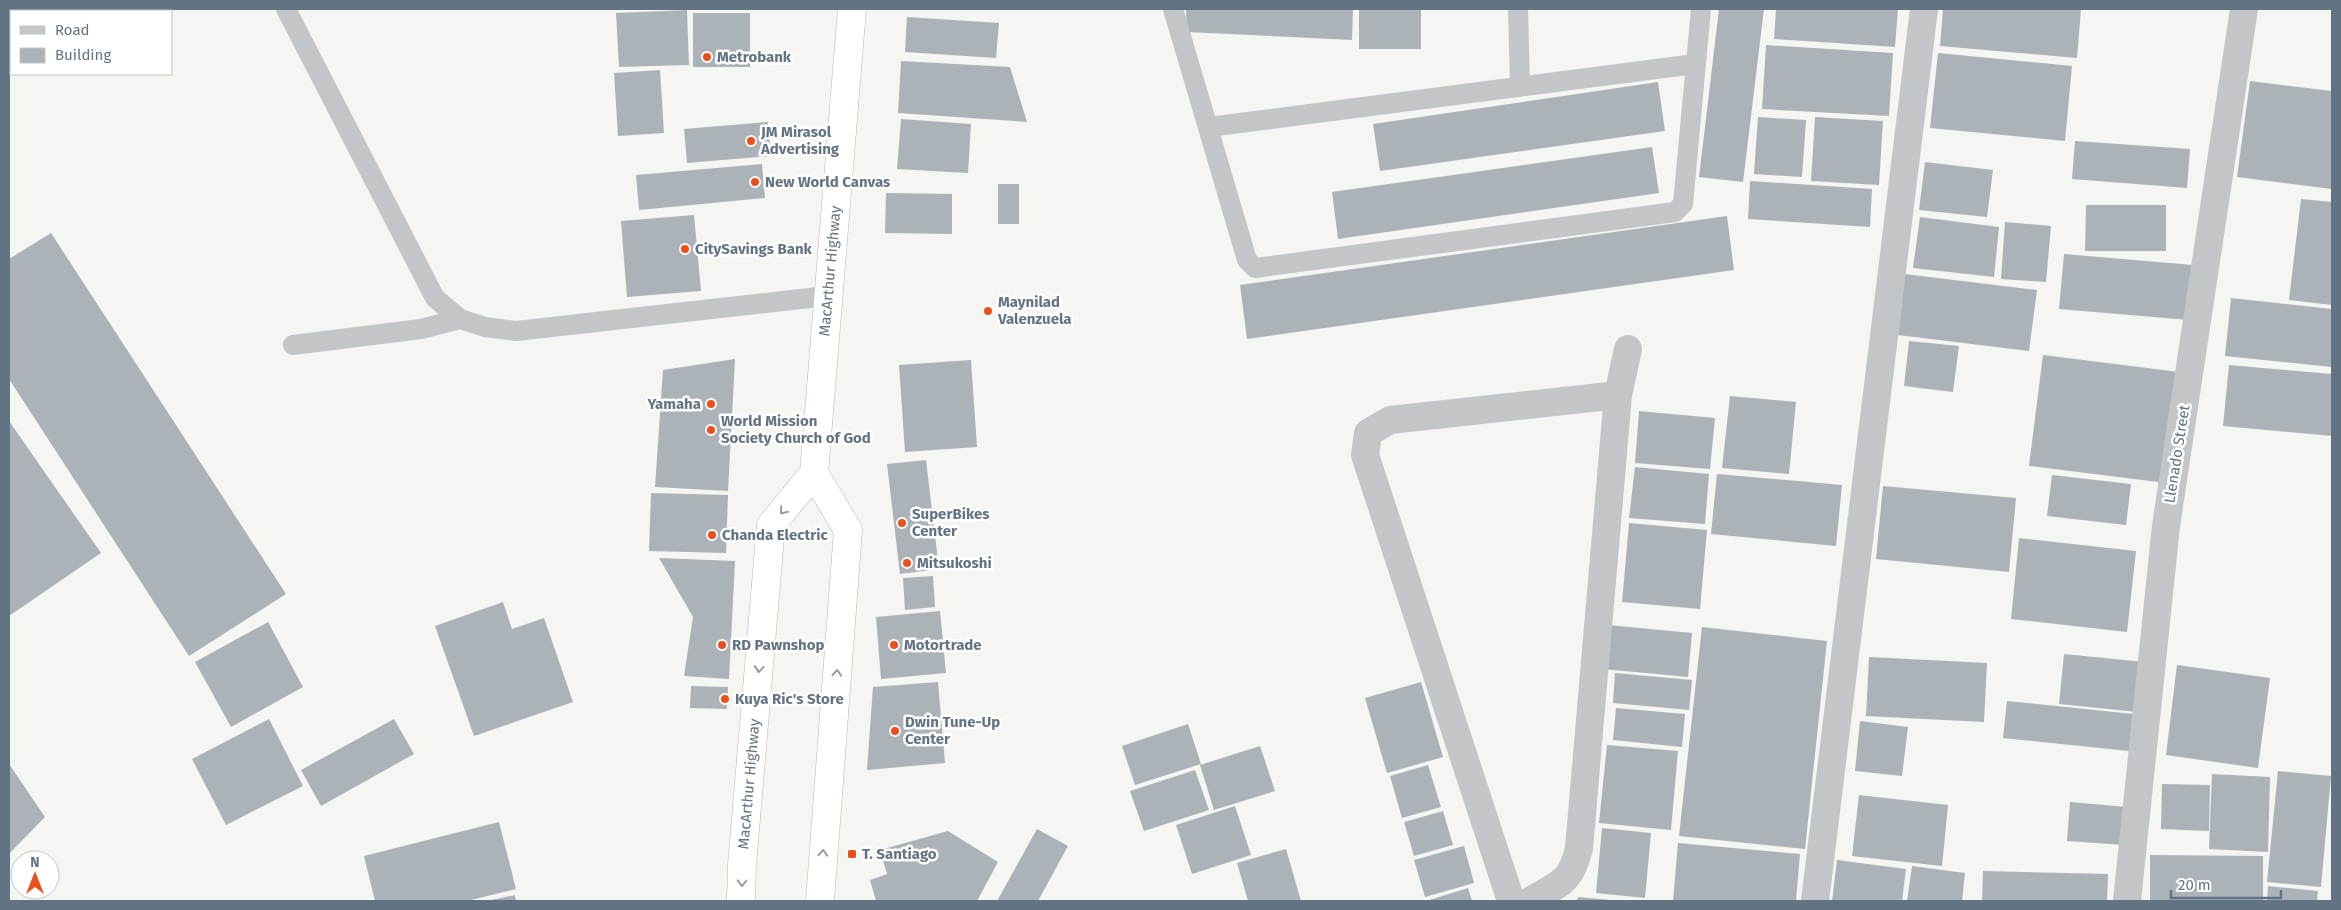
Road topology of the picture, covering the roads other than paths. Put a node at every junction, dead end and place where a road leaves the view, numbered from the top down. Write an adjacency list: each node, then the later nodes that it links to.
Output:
1 (286, 9): 12 (lane)
2 (852, 9): 11 (highway, MacArthur Highway)
3 (1173, 9): 10 (lane)
4 (1518, 9): 9 (lane)
5 (1701, 9): 8 (lane)
6 (1924, 9): 21 (street)
7 (2244, 9): 22 (street, Llenado Street)
8 (1695, 64): 9 (lane); 10 (lane)
9 (1520, 87): 10 (lane)
10 (1209, 127)
11 (827, 296): 12 (lane); 16 (highway, MacArthur Highway)
12 (460, 319): 13 (lane)
13 (293, 345)
14 (1628, 349): 15 (street)
15 (1618, 395): 19 (street); 20 (street)
16 (814, 473): 17 (highway, MacArthur Highway, one-way to 17); 18 (highway, one-way to 16)
17 (741, 901)
18 (820, 901)
19 (1511, 901)
20 (1530, 901)
21 (1815, 901)
22 (2127, 901)

